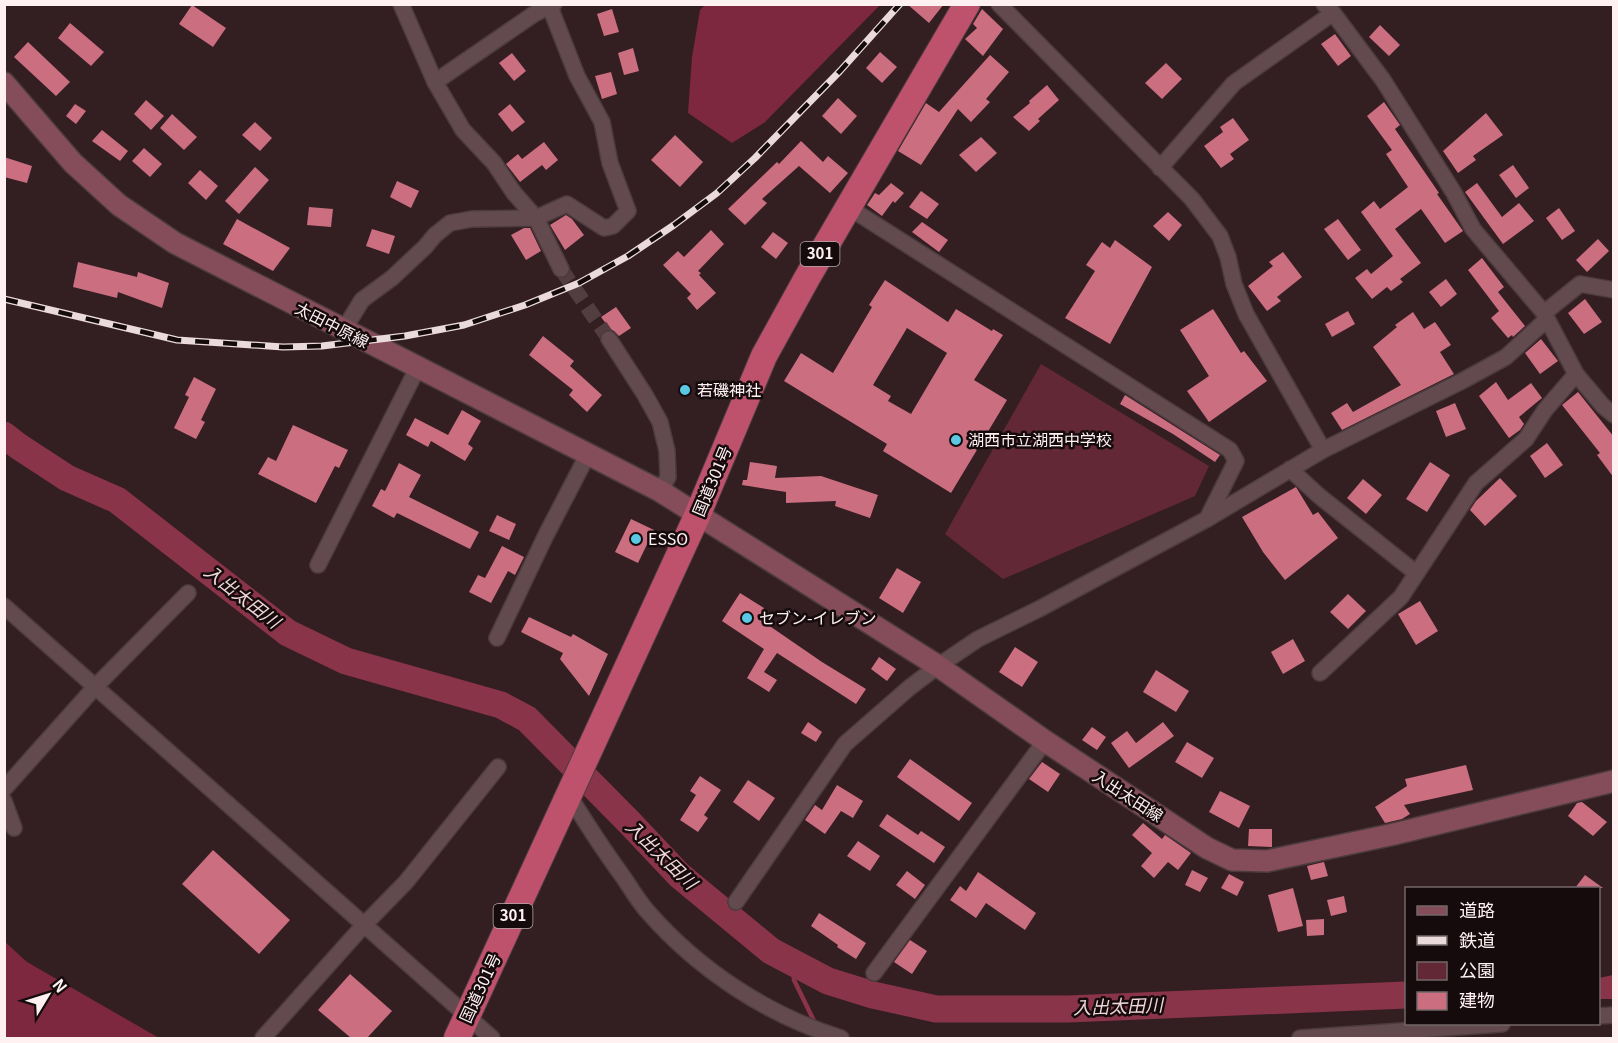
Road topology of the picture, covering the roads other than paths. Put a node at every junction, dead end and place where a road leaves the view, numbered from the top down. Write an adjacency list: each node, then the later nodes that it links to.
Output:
1 (401, 4): 6 (street)
2 (966, 4): 9 (highway, 国道301号 / 301)
3 (999, 4): 8 (street)
4 (552, 6): 6 (street); 10 (street)
5 (1328, 9): 8 (street); 13 (street)
6 (435, 82): 10 (street)
7 (4, 83): 14 (main road, 太田中原線)
8 (1160, 168): 19 (street)
9 (848, 207): 23 (highway, 国道301号 / 301); 24 (street)
10 (536, 218): 11 (street); 14 (street)
11 (561, 269)
12 (1614, 290): 13 (street)
13 (1545, 316): 17 (street); 19 (street)
14 (343, 331): 16 (main road, 太田中原線)
15 (609, 339): 22 (street)
16 (417, 369): 20 (main road, 太田中原線); 25 (street)
17 (1576, 374): 18 (street); 26 (street)
18 (1614, 415)
19 (1323, 450): 21 (street)
20 (588, 454): 22 (main road, 太田中原線); 29 (street)
21 (1290, 469): 24 (street); 26 (street)
22 (660, 491): 23 (main road, 太田中原線)
23 (697, 516): 30 (main road, 入出太田線); 37 (highway, 国道301号 / 301)
24 (1207, 519): 30 (street)
25 (318, 565)
26 (1416, 573): 31 (street)
27 (188, 593): 32 (street)
28 (4, 606): 32 (street)
29 (497, 638)
30 (938, 666): 33 (main road, 入出太田線); 40 (street)
31 (1320, 673)
32 (96, 686): 36 (street); 41 (street)
33 (1045, 741): 35 (main road, 入出太田線); 42 (street)
34 (498, 767): 41 (street)
35 (1614, 781)
36 (4, 789)
37 (568, 794): 44 (highway, 国道301号 / 301); 47 (street)
38 (4, 801): 39 (street)
39 (14, 828)
40 (736, 902)
41 (364, 925): 44 (street); 45 (street)
42 (874, 973)
43 (1475, 1025): 48 (street)
44 (462, 1027): 46 (street)
45 (263, 1038)
46 (492, 1038)
47 (840, 1038)
48 (1300, 1038)

